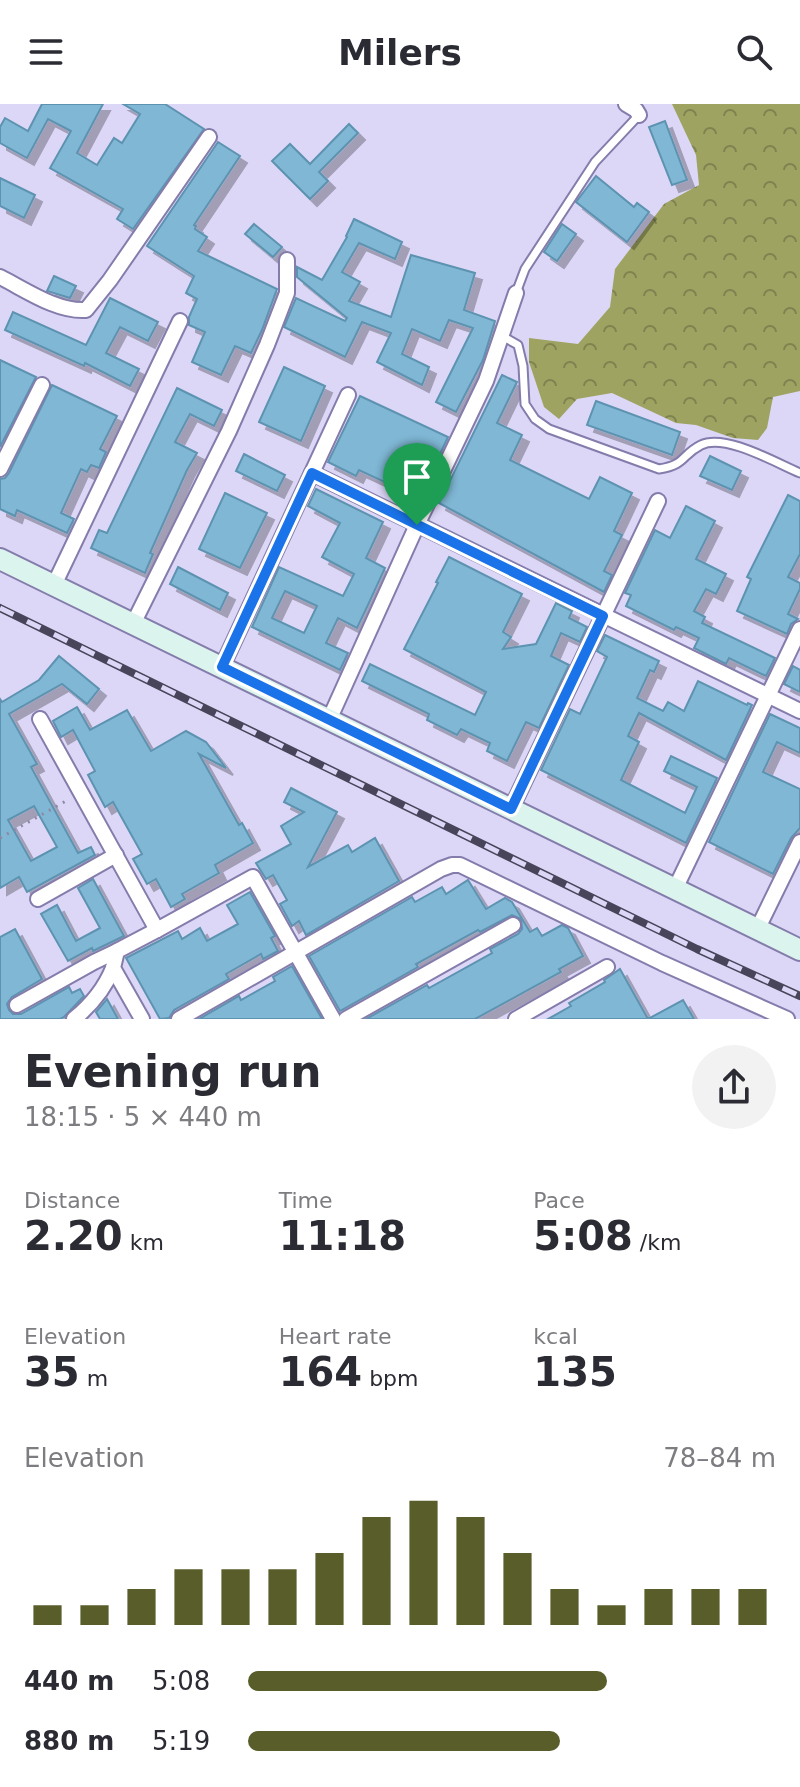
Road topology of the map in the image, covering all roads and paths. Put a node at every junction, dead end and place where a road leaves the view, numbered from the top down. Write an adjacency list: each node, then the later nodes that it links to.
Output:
1 (626, 104): 2 (street)
2 (639, 115): 6 (lane)
3 (209, 137): 5 (street)
4 (287, 260): 19 (street)
5 (0, 277)
6 (516, 293): 8 (street)
7 (180, 321): 17 (street)
8 (502, 336): 13 (lane); 15 (street)
9 (42, 385): 11 (street)
10 (348, 395): 12 (street)
11 (0, 469)
12 (312, 473): 15 (street); 21 (street)
13 (800, 473)
14 (658, 501): 18 (street)
15 (417, 525): 18 (street); 25 (street)
16 (0, 559): 17 (main road)
17 (54, 585): 19 (main road)
18 (603, 616): 22 (street); 27 (street)
19 (133, 624): 21 (main road)
20 (800, 629): 22 (street)
21 (222, 667): 25 (main road)
22 (768, 696): 23 (street); 31 (street)
23 (800, 711)
24 (40, 719): 26 (street)
25 (329, 720): 27 (main road)
26 (81, 792): 28 (path); 30 (street)
27 (511, 809): 31 (main road)
28 (0, 838)
29 (800, 842): 35 (street)
30 (116, 855): 32 (street); 34 (street)
31 (675, 889): 35 (main road)
32 (38, 899)
33 (513, 925): 47 (street)
34 (157, 930): 37 (street); 38 (street)
35 (757, 930): 36 (main road)
36 (800, 950)
37 (117, 951): 40 (street); 41 (street)
38 (295, 952): 45 (street); 46 (street); 48 (street)
39 (607, 967): 42 (street)
40 (113, 968): 43 (street); 44 (street)
41 (17, 1005)
42 (519, 1018)
43 (74, 1019)
44 (142, 1019)
45 (179, 1019)
46 (333, 1019)
47 (346, 1019)
48 (787, 1019)

